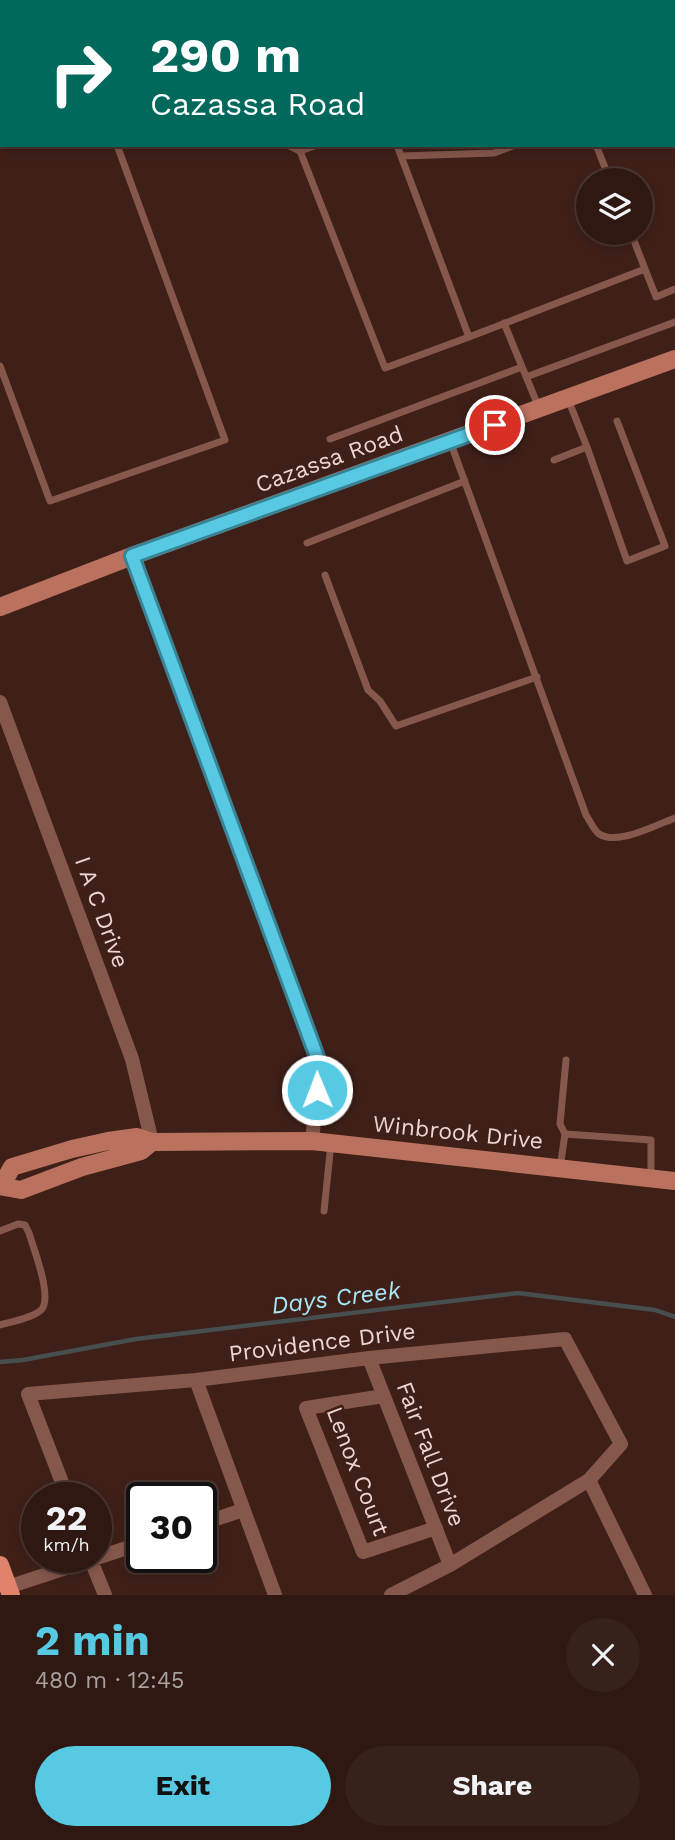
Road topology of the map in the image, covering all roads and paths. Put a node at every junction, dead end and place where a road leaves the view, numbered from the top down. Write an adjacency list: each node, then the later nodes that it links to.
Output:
1 (118, 147): 17 (lane)
2 (292, 147): 7 (lane)
3 (311, 147): 7 (lane)
4 (398, 147): 8 (lane)
5 (510, 147): 8 (lane)
6 (597, 147): 9 (lane)
7 (300, 151): 15 (lane)
8 (401, 156): 15 (lane)
9 (605, 168)
10 (636, 245): 11 (lane)
11 (645, 269): 12 (lane); 14 (lane)
12 (675, 289)
13 (675, 322): 19 (lane)
14 (505, 323): 15 (lane); 18 (lane)
15 (469, 337)
16 (675, 359): 20 (street, Cazassa Road)
17 (0, 366)
18 (522, 367): 19 (lane); 23 (lane)
19 (526, 377): 21 (lane)
20 (568, 398): 21 (street, Cazassa Road); 25 (lane)
21 (539, 409): 24 (street, Cazassa Road)
22 (617, 421): 25 (lane)
23 (330, 439)
24 (450, 441): 27 (lane); 29 (street, Cazassa Road)
25 (587, 447): 26 (lane)
26 (554, 460)
27 (465, 481): 28 (lane); 32 (lane)
28 (307, 543)
29 (132, 556): 31 (street, Cazassa Road); 37 (street)
30 (325, 575): 32 (lane)
31 (0, 607)
32 (537, 677): 34 (lane)
33 (0, 702): 38 (street, I A C Drive)
34 (675, 818)
35 (566, 1060): 36 (lane)
36 (565, 1134): 40 (lane); 41 (lane)
37 (312, 1140): 38 (street, Winbrook Drive); 39 (street, Winbrook Drive)
38 (152, 1142): 43 (street, Winbrook Drive)
39 (331, 1143): 40 (street, Winbrook Drive); 44 (lane)
40 (560, 1168): 41 (street, Winbrook Drive)
41 (651, 1179): 42 (street, Winbrook Drive)
42 (675, 1181)
43 (1, 1185)
44 (324, 1211)
45 (0, 1231): 46 (lane)
46 (0, 1325)
47 (369, 1359): 48 (street, Providence Drive); 49 (street, Fair Fall Drive); 50 (street, Providence Drive)
48 (196, 1380): 51 (street, Providence Drive); 52 (street)
49 (384, 1396): 54 (street, Fair Fall Drive); 54 (street, Lenox Court)
50 (589, 1480): 56 (street); 63 (street)
51 (62, 1482)
52 (243, 1510): 53 (street); 61 (street)
53 (217, 1519)
54 (436, 1528): 56 (street, Fair Fall Drive)
55 (0, 1565): 59 (main road)
56 (450, 1565): 62 (street)
57 (54, 1573): 59 (street)
58 (97, 1573): 60 (street)
59 (9, 1591)
60 (105, 1595)
61 (275, 1595)
62 (391, 1595)
63 (645, 1595)

